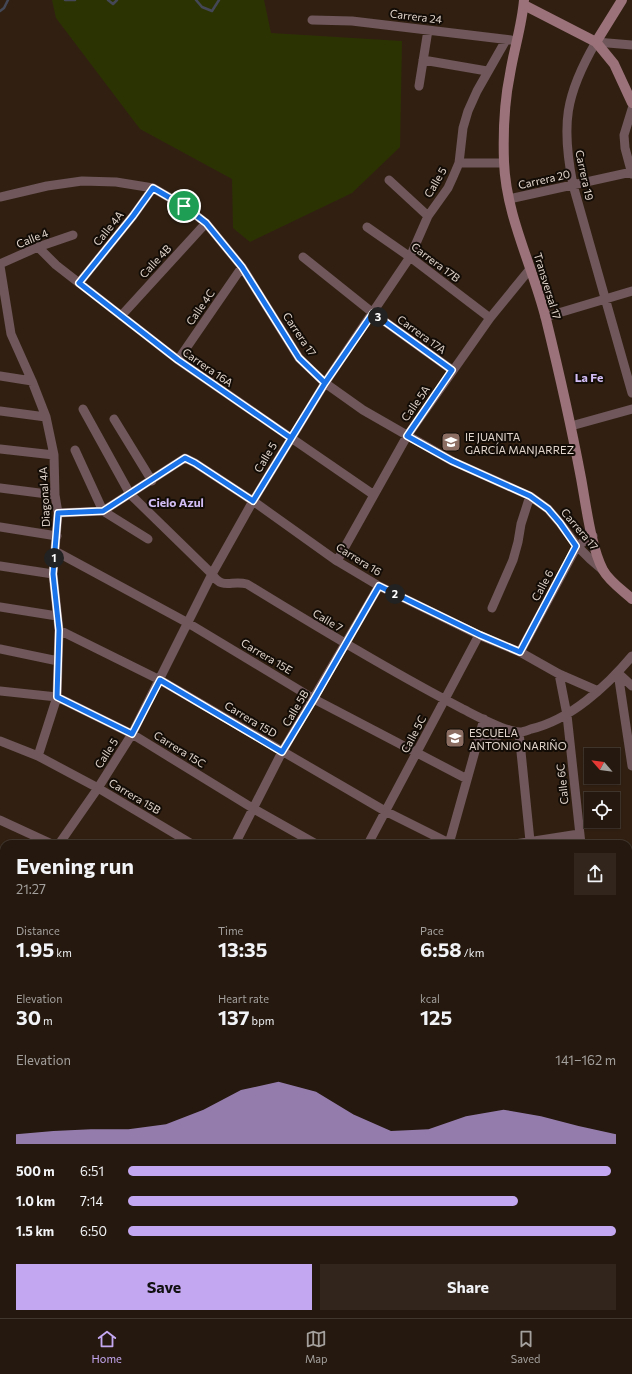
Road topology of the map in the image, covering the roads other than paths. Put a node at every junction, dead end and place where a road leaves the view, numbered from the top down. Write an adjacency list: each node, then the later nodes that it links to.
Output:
1 (622, 0): 7 (street)
2 (524, 2): 6 (street, Transversal 17); 7 (street)
3 (312, 20): 4 (street, Carrera 24)
4 (428, 30): 5 (street, Carrera 24); 9 (street)
5 (506, 40): 6 (street, Carrera 24); 10 (street, Calle 5)
6 (517, 41): 15 (street, Transversal 17)
7 (596, 42): 8 (street); 12 (street); 18 (street, Carrera 19)
8 (632, 45)
9 (423, 60): 10 (street); 11 (street)
10 (487, 72): 14 (street, Calle 5)
11 (419, 86)
12 (632, 103)
13 (632, 109): 16 (street)
14 (458, 163): 15 (street); 22 (street, Calle 5)
15 (504, 163): 21 (street, Transversal 17)
16 (632, 173): 18 (street, Carrera 20)
17 (389, 180): 22 (street)
18 (573, 185): 21 (street, Carrera 20); 34 (street, Carrera 19)
19 (153, 188): 20 (street, Carrera 17); 23 (street, Carrera 17); 32 (street, Calle 4A)
20 (0, 197)
21 (509, 200): 31 (street, Transversal 17)
22 (428, 216): 28 (street, Calle 5)
23 (206, 223): 30 (street, Carrera 17); 36 (street, Calle 4B)
24 (367, 227): 28 (street, Carrera 17B)
25 (73, 235): 26 (street, Calle 4)
26 (38, 247): 29 (street, Calle 4); 32 (street, Carrera 16A)
27 (303, 256): 35 (street, Carrera 17A)
28 (410, 257): 35 (street, Calle 5); 38 (street, Carrera 17B)
29 (0, 265): 42 (street, Diagonal 4A)
30 (242, 267): 39 (street, Calle 4C); 43 (street, Carrera 17)
31 (530, 269): 37 (street, Transversal 17); 38 (street, Calle 5A)
32 (79, 283): 36 (street, Carrera 16A)
33 (632, 291): 34 (street)
34 (605, 298): 37 (street); 44 (street, Carrera 19)
35 (373, 313): 40 (street, Carrera 17A); 43 (street, Calle 5)
36 (121, 316): 39 (street, Carrera 16A)
37 (545, 317): 50 (street, Transversal 17)
38 (490, 318): 40 (street, Calle 5A)
39 (178, 360): 52 (street, Carrera 16A)
40 (452, 370): 51 (street, Calle 5A)
41 (0, 376): 42 (street)
42 (32, 381): 48 (street, Diagonal 4A)
43 (325, 383): 51 (street, Carrera 17); 52 (street, Calle 5)
44 (632, 393)
45 (83, 409): 58 (street, Calle 7)
46 (632, 409): 50 (street)
47 (0, 411): 48 (street)
48 (46, 418): 55 (street, Diagonal 4A)
49 (114, 419): 56 (street)
50 (571, 426): 67 (street, Transversal 17)
51 (407, 436): 60 (street, Calle 5A); 61 (street, Carrera 17)
52 (291, 438): 60 (street, Carrera 16A); 62 (street, Calle 5)
53 (0, 449): 55 (street)
54 (75, 450): 63 (street)
55 (54, 455): 59 (street, Diagonal 4A)
56 (152, 481): 58 (street); 62 (street, Carrera 16)
57 (0, 488): 59 (street)
58 (130, 494): 63 (street); 75 (street, Calle 7)
59 (55, 495): 64 (street, Diagonal 4A)
60 (374, 495): 71 (street, Calle 5A)
61 (530, 496): 69 (street, Carrera 17); 79 (street)
62 (253, 501): 71 (street, Carrera 16); 75 (street, Calle 5)
63 (103, 511): 64 (street); 68 (street)
64 (58, 513): 66 (street, Diagonal 4A)
65 (0, 527): 66 (street)
66 (57, 536): 70 (street, Diagonal 4A)
67 (593, 536): 69 (street); 73 (street, Transversal 17)
68 (148, 539)
69 (576, 546): 73 (street, Carrera 17); 86 (street, Calle 6)
70 (55, 551): 74 (street, Diagonal 4A); 81 (street, Carrera 15E)
71 (337, 561): 76 (street, Carrera 16)
72 (0, 566): 74 (street)
73 (604, 571): 77 (street, Carrera 17)
74 (53, 574): 80 (street, Diagonal 4A)
75 (212, 574): 81 (street, Calle 5); 84 (street, Calle 7)
76 (379, 586): 83 (street, Carrera 16); 84 (street, Calle 5B)
77 (632, 599)
78 (0, 607): 80 (street)
79 (492, 608)
80 (57, 616): 82 (street, Diagonal 4A)
81 (188, 622): 91 (street, Calle 5); 96 (street, Carrera 15E)
82 (59, 630): 88 (street, Diagonal 4A); 91 (street, Carrera 15D)
83 (480, 635): 86 (street, Carrera 16); 97 (street, Calle 5C)
84 (346, 644): 96 (street, Calle 5B); 97 (street, Calle 7)
85 (0, 649): 88 (street)
86 (520, 652): 90 (street, Carrera 16)
87 (632, 656): 89 (street, Calle 7)
88 (58, 661): 95 (street, Diagonal 4A)
89 (618, 673): 92 (street); 94 (street, Calle 7); 108 (street)
90 (559, 674): 94 (street, Carrera 16); 98 (street, Calle 6C)
91 (160, 680): 102 (street, Calle 5); 105 (street, Carrera 15D)
92 (632, 686)
93 (0, 691): 95 (street, Carrera 15C)
94 (598, 691): 98 (street, Calle 7)
95 (57, 697): 102 (street, Carrera 15C); 107 (street, Diagonal 4A)
96 (314, 699): 105 (street, Calle 5B); 106 (street, Carrera 15E)
97 (445, 699): 99 (street, Calle 7); 106 (street, Calle 5C)
98 (567, 715): 101 (street, Calle 7); 114 (street, Calle 6C)
99 (484, 719): 100 (street, Calle 7); 104 (street)
100 (509, 730): 101 (street, Calle 7); 104 (street)
101 (519, 732): 123 (street)
102 (132, 734): 110 (street, Calle 5); 111 (street, Carrera 15C)
103 (0, 741): 107 (street, Carrera 15B)
104 (477, 747): 109 (street)
105 (282, 752): 111 (street, Calle 5B); 112 (street, Carrera 15D)
106 (417, 754): 109 (street, Carrera 15E); 112 (street, Calle 5C)
107 (38, 756): 110 (street, Carrera 15B)
108 (632, 766)
109 (467, 779): 122 (street)
110 (98, 788): 116 (street, Calle 5); 117 (street, Carrera 15B)
111 (254, 809): 118 (street, Calle 5B); 119 (street, Carrera 15C)
112 (385, 811): 120 (street, Calle 5C); 121 (street, Carrera 15D)
113 (0, 820): 115 (street)
114 (579, 834): 124 (street); 125 (street, Calle 6C)
115 (43, 840)
116 (62, 840)
117 (185, 840)
118 (237, 840)
119 (309, 840)
120 (370, 840)
121 (441, 840)
122 (450, 840)
123 (530, 840)
124 (537, 840)
125 (580, 840)

